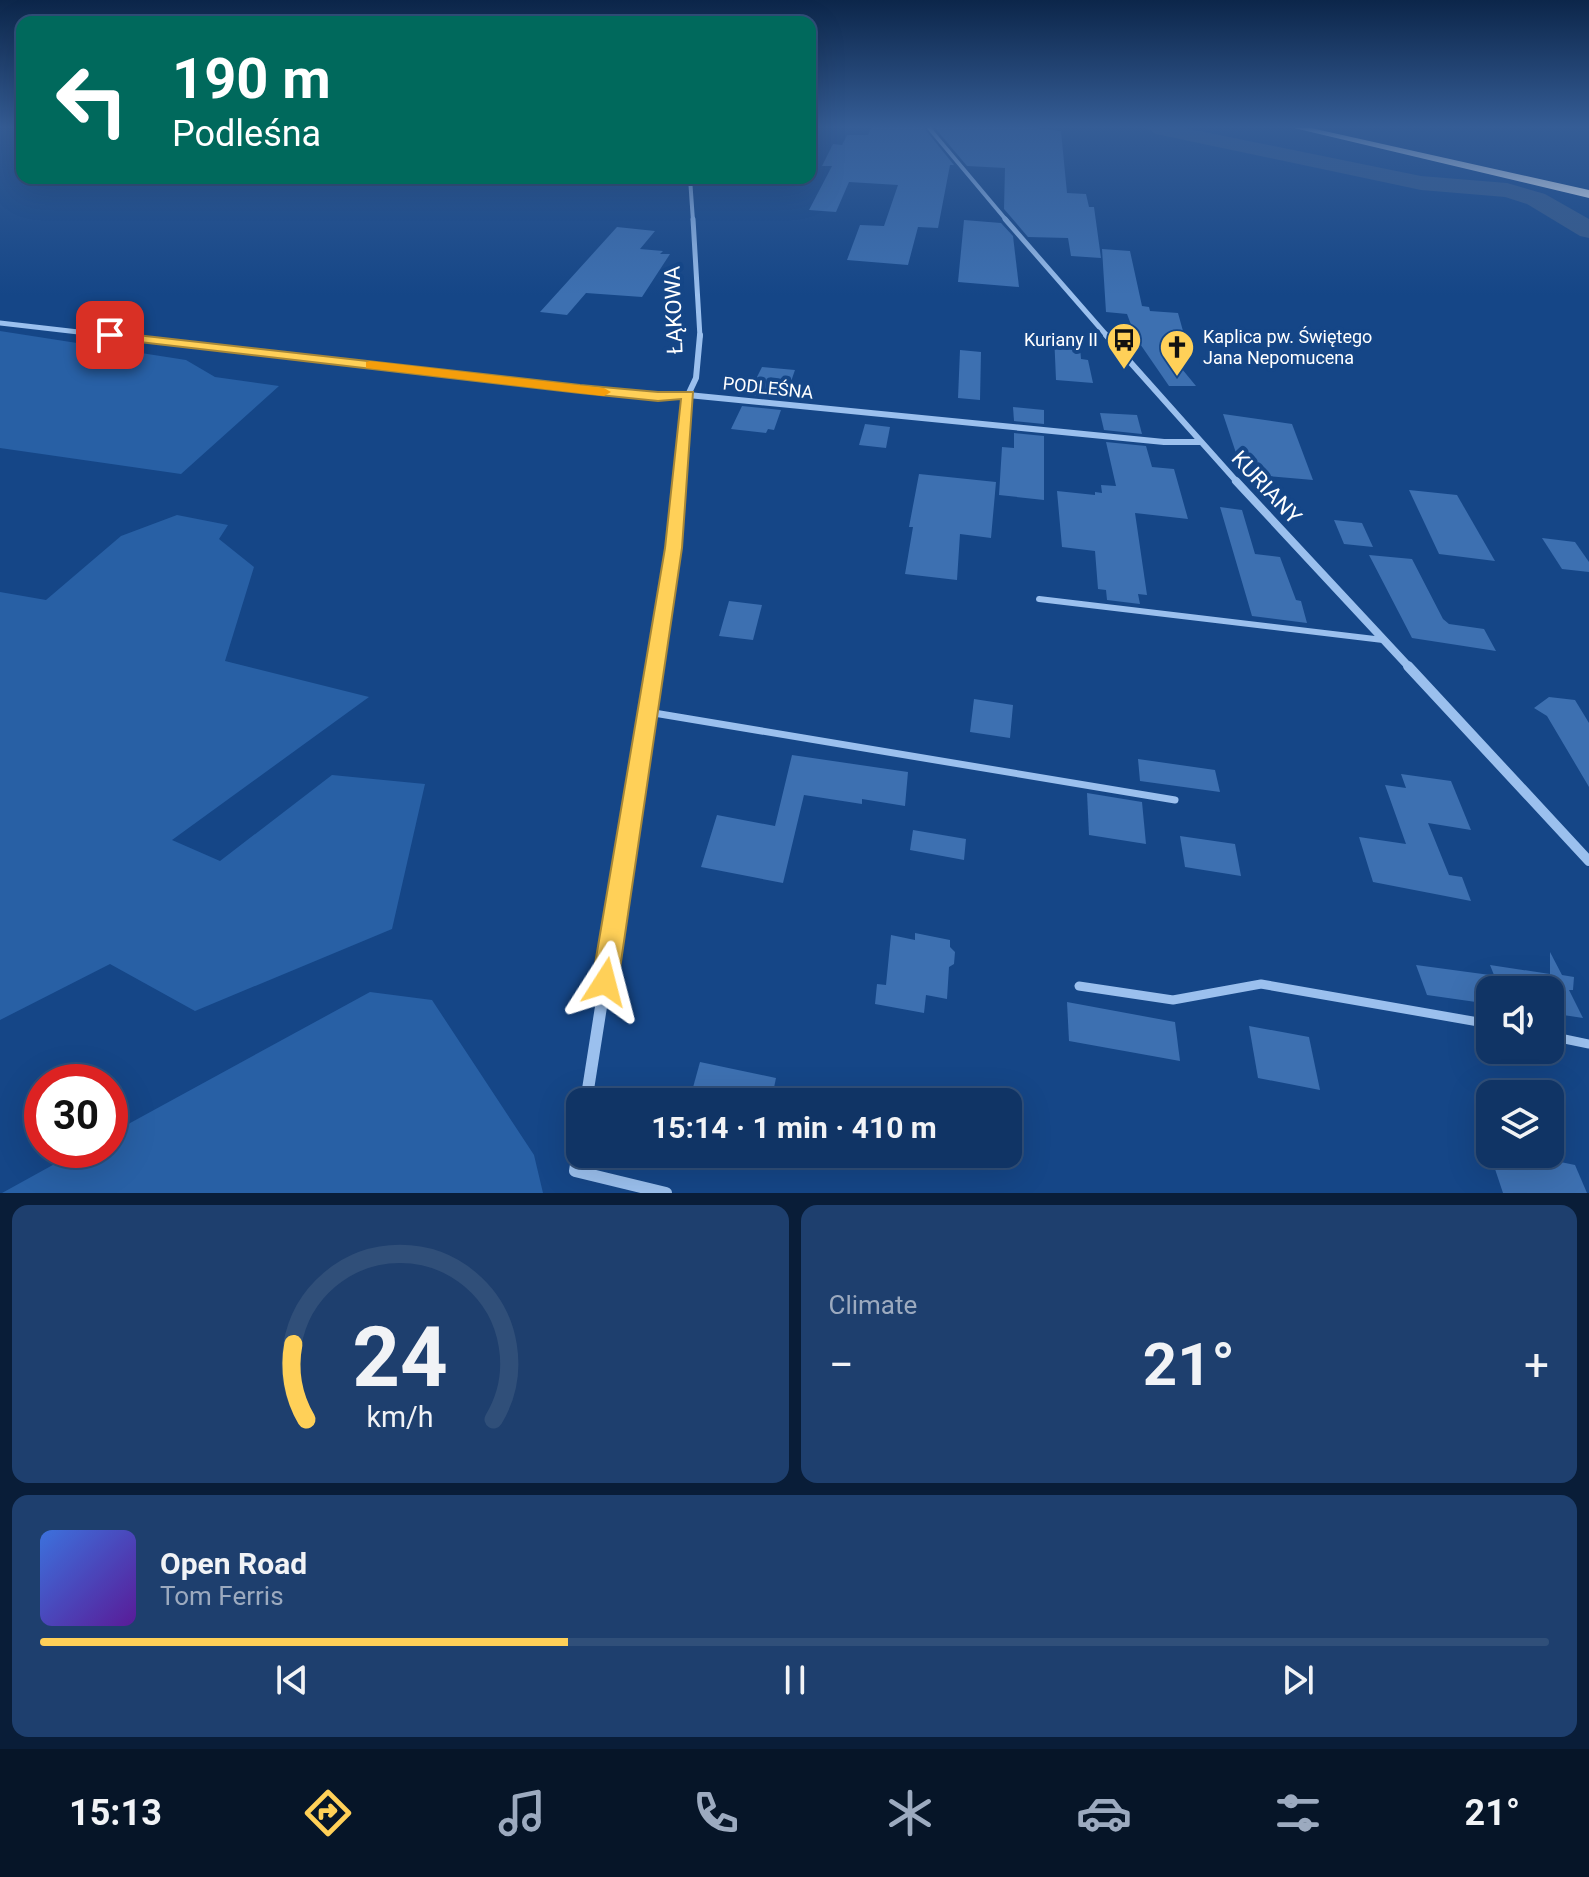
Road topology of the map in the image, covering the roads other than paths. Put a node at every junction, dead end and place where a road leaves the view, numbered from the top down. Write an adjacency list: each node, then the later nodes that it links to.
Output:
1 (690, 184): 6 (street, ŁĄKOWA)
2 (976, 184): 7 (street, KURIANY)
3 (1544, 184): 4 (highway)
4 (1589, 194)
5 (0, 323): 6 (street, PODLEŚNA)
6 (688, 395): 7 (street, PODLEŚNA); 10 (street, ŁĄKOWA)
7 (1200, 442): 9 (street, KURIANY)
8 (1039, 599): 9 (lane)
9 (1383, 640): 12 (street, KURIANY)
10 (648, 712): 11 (lane); 17 (street, ŁĄKOWA)
11 (1175, 800)
12 (1589, 861)
13 (1079, 986): 14 (lane)
14 (1476, 1022)
15 (1564, 1039): 16 (lane)
16 (1589, 1044)
17 (588, 1088)
18 (575, 1168): 19 (street)
19 (666, 1193)

